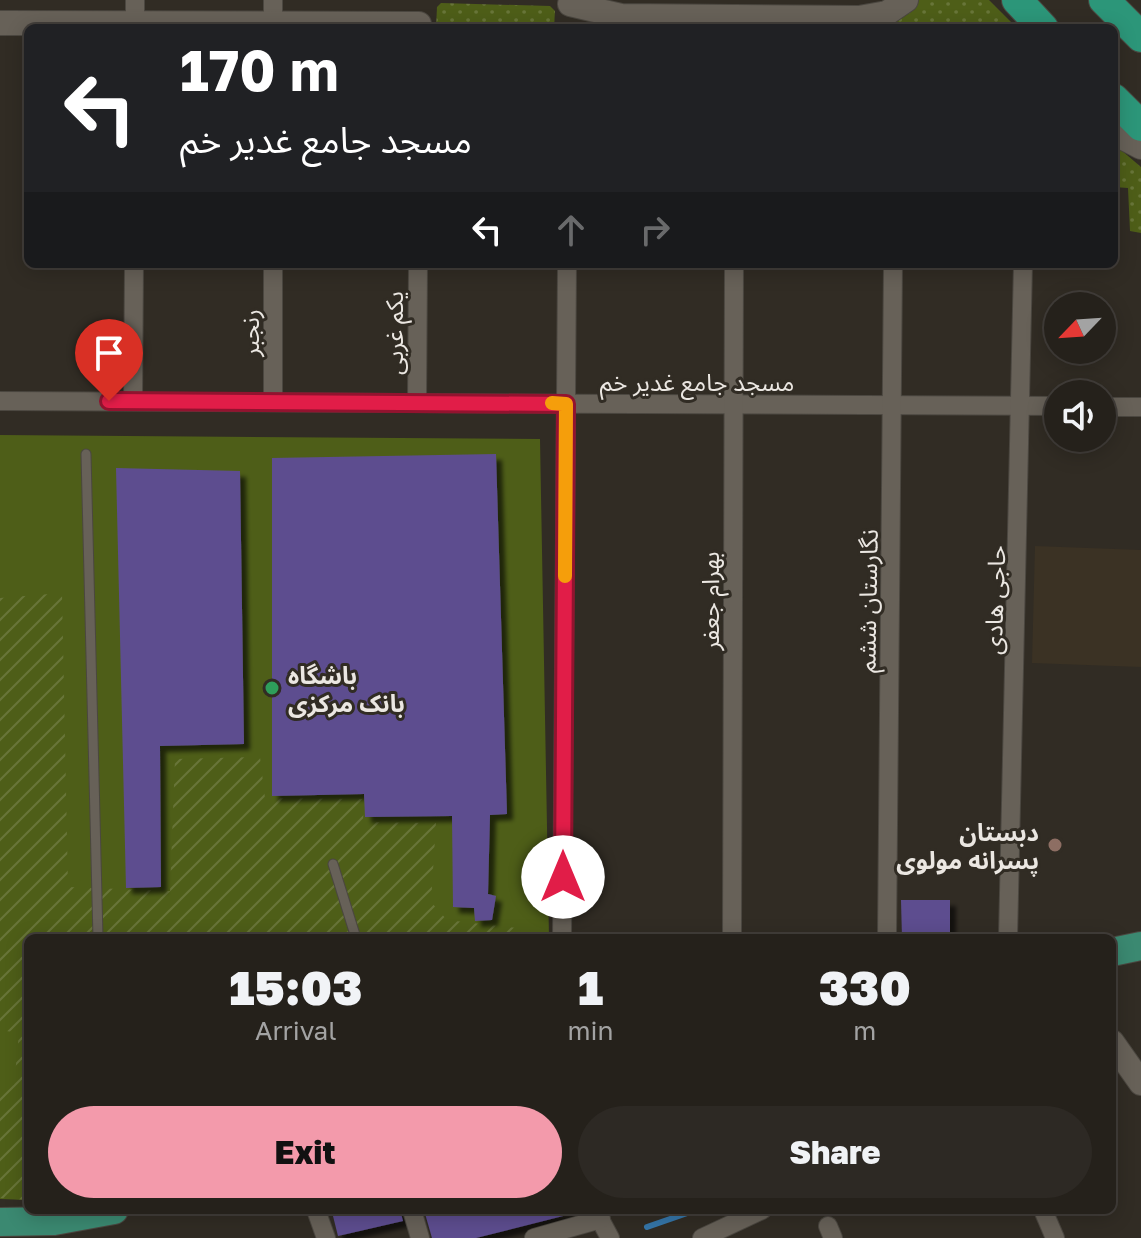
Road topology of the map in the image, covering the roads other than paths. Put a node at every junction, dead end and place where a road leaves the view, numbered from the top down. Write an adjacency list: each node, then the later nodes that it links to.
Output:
1 (906, 0): 5 (main road)
2 (1017, 0): 10 (highway)
3 (1104, 0): 11 (highway)
4 (570, 7): 5 (main road)
5 (734, 8)
6 (135, 17): 7 (main road); 9 (main road)
7 (273, 17): 8 (main road)
8 (420, 17)
9 (0, 23)
10 (1039, 24)
11 (1141, 37)
12 (1118, 103): 13 (highway)
13 (1141, 126)
14 (1118, 135): 15 (main road)
15 (1141, 147)
16 (134, 268): 24 (street)
17 (273, 268): 25 (street, رنجبر)
18 (418, 268): 26 (street, یکم غربی)
19 (567, 268): 27 (street)
20 (734, 268): 28 (street, بهرام جعفر)
21 (893, 268): 29 (street, نگارستان ششم)
22 (1023, 268): 30 (street, حاجی هادی)
23 (0, 401): 24 (street, مسجد جامع غدیر خم)
24 (133, 401): 25 (street, مسجد جامع غدیر خم)
25 (273, 402): 26 (street, مسجد جامع غدیر خم)
26 (417, 403): 27 (street, مسجد جامع غدیر خم)
27 (566, 404): 28 (street, مسجد جامع غدیر خم); 38 (street)
28 (734, 405): 29 (street, مسجد جامع غدیر خم); 39 (street, بهرام جعفر)
29 (893, 406): 30 (street, مسجد جامع غدیر خم); 40 (street, نگارستان ششم)
30 (1023, 406): 31 (street, مسجد جامع غدیر خم); 41 (street, حاجی هادی)
31 (1044, 406)
32 (1116, 407): 33 (street)
33 (1141, 407)
34 (86, 454): 36 (lane)
35 (333, 864): 37 (lane)
36 (98, 934)
37 (355, 934)
38 (562, 934)
39 (732, 934)
40 (887, 934)
41 (1008, 934)
42 (1141, 946): 43 (main road)
43 (1116, 951)
44 (1116, 1052): 45 (main road)
45 (1141, 1083)
46 (86, 1214): 53 (main road)
47 (317, 1214): 54 (street)
48 (413, 1214): 55 (street)
49 (596, 1214): 56 (street)
50 (599, 1214): 57 (street)
51 (753, 1214): 58 (street)
52 (1045, 1214): 59 (street)
53 (0, 1222)
54 (326, 1238)
55 (420, 1238)
56 (534, 1238)
57 (610, 1238)
58 (702, 1238)
59 (1055, 1238)

